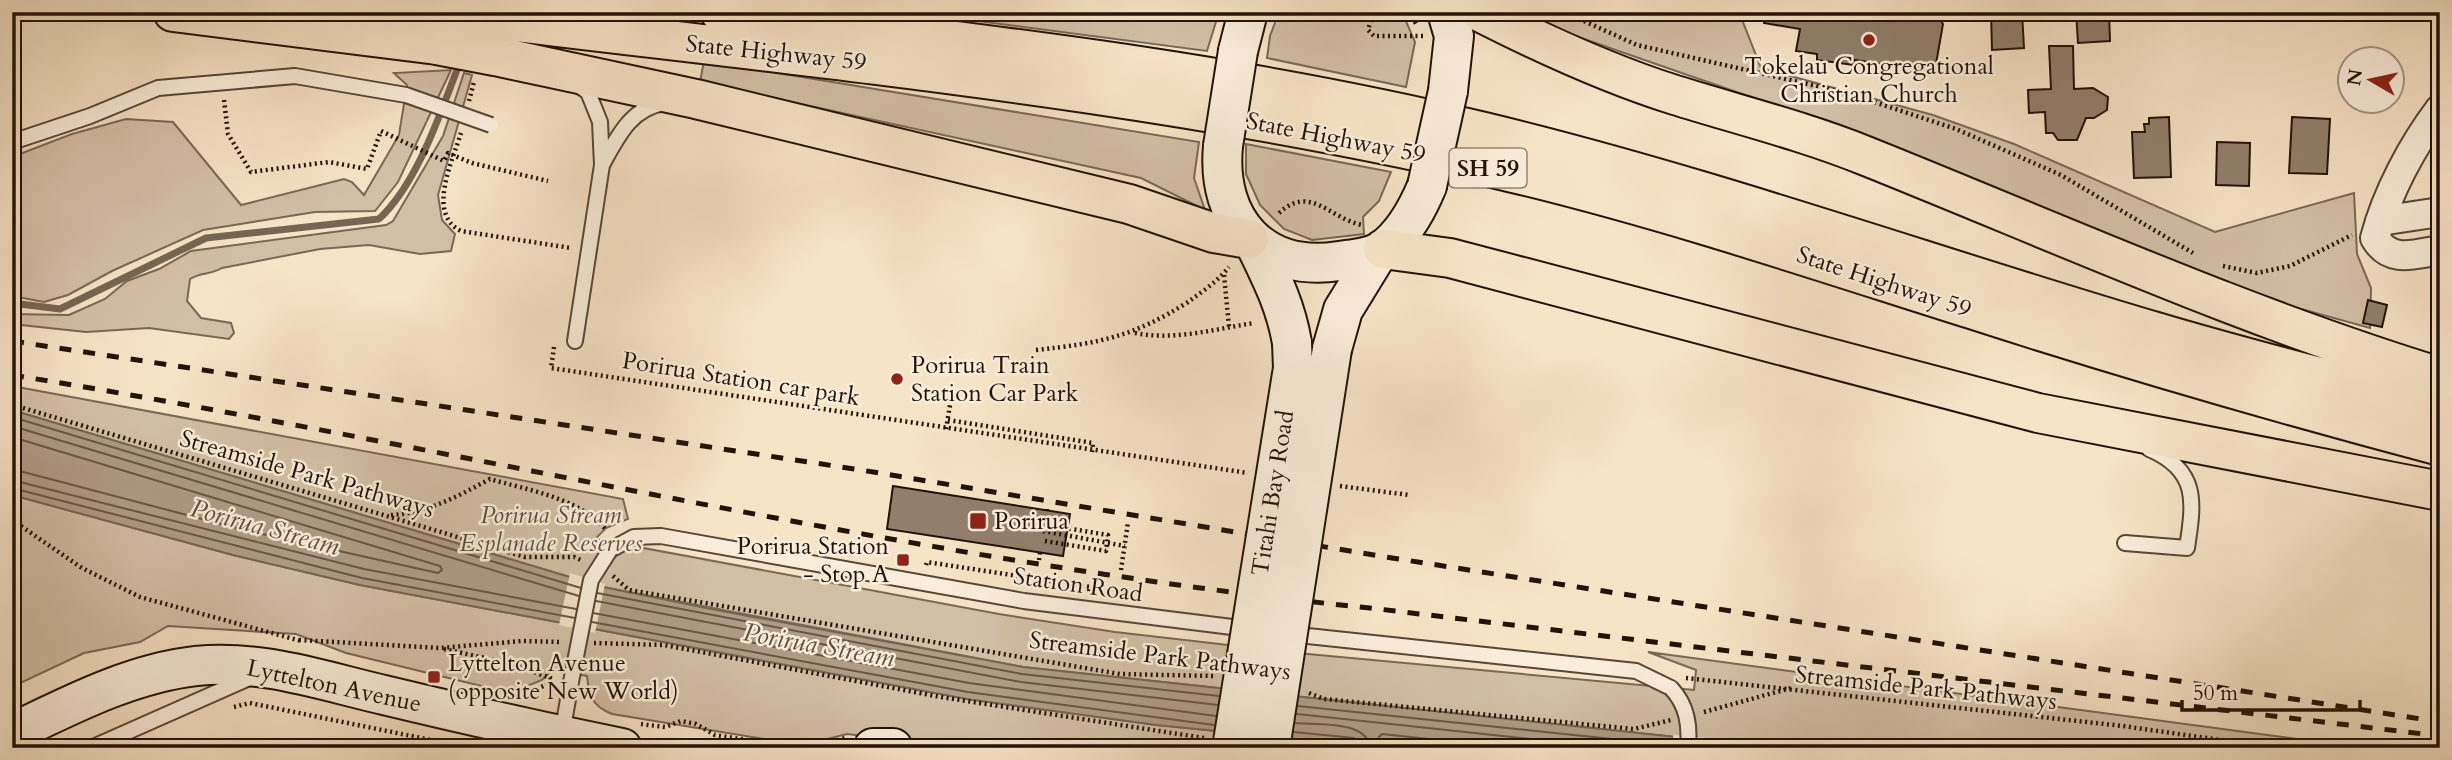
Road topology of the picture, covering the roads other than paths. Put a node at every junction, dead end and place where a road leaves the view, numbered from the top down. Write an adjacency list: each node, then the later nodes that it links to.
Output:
1 (173, 12): 7 (main road)
2 (408, 12): 7 (main road)
3 (720, 12): 22 (main road, State Highway 59 / SH 59)
4 (1248, 12): 18 (main road, Titahi Bay Road, bridge)
5 (1480, 12): 21 (main road)
6 (1425, 20): 17 (main road, Titahi Bay Road, bridge)
7 (443, 30): 8 (main road, bridge)
8 (494, 49): 9 (main road); 24 (main road, State Highway 59 / SH 59)
9 (561, 72): 10 (main road); 14 (lane)
10 (696, 99): 14 (lane); 18 (main road)
11 (2440, 109): 16 (street)
12 (491, 125): 13 (lane, bridge)
13 (12, 142)
14 (602, 165): 20 (lane)
15 (2440, 212): 16 (street)
16 (2380, 221): 19 (street)
17 (1378, 242): 18 (main road); 23 (main road); 32 (main road, Titahi Bay Road, bridge)
18 (1244, 250): 31 (main road, Titahi Bay Road, bridge)
19 (2440, 250)
20 (575, 341)
21 (2440, 377)
22 (2440, 408)
23 (2038, 413): 25 (main road); 26 (lane)
24 (2440, 446)
25 (2440, 491)
26 (2125, 543)
27 (272, 668): 28 (main road, Lyttelton Avenue); 29 (main road, Lyttelton Avenue); 33 (lane)
28 (12, 733)
29 (562, 735): 30 (main road, Lyttelton Avenue); 36 (lane, Station Road, bridge)
30 (625, 735)
31 (1219, 743)
32 (1282, 745)
33 (91, 748)
34 (873, 748): 35 (main road)
35 (893, 748)
36 (1688, 748)

